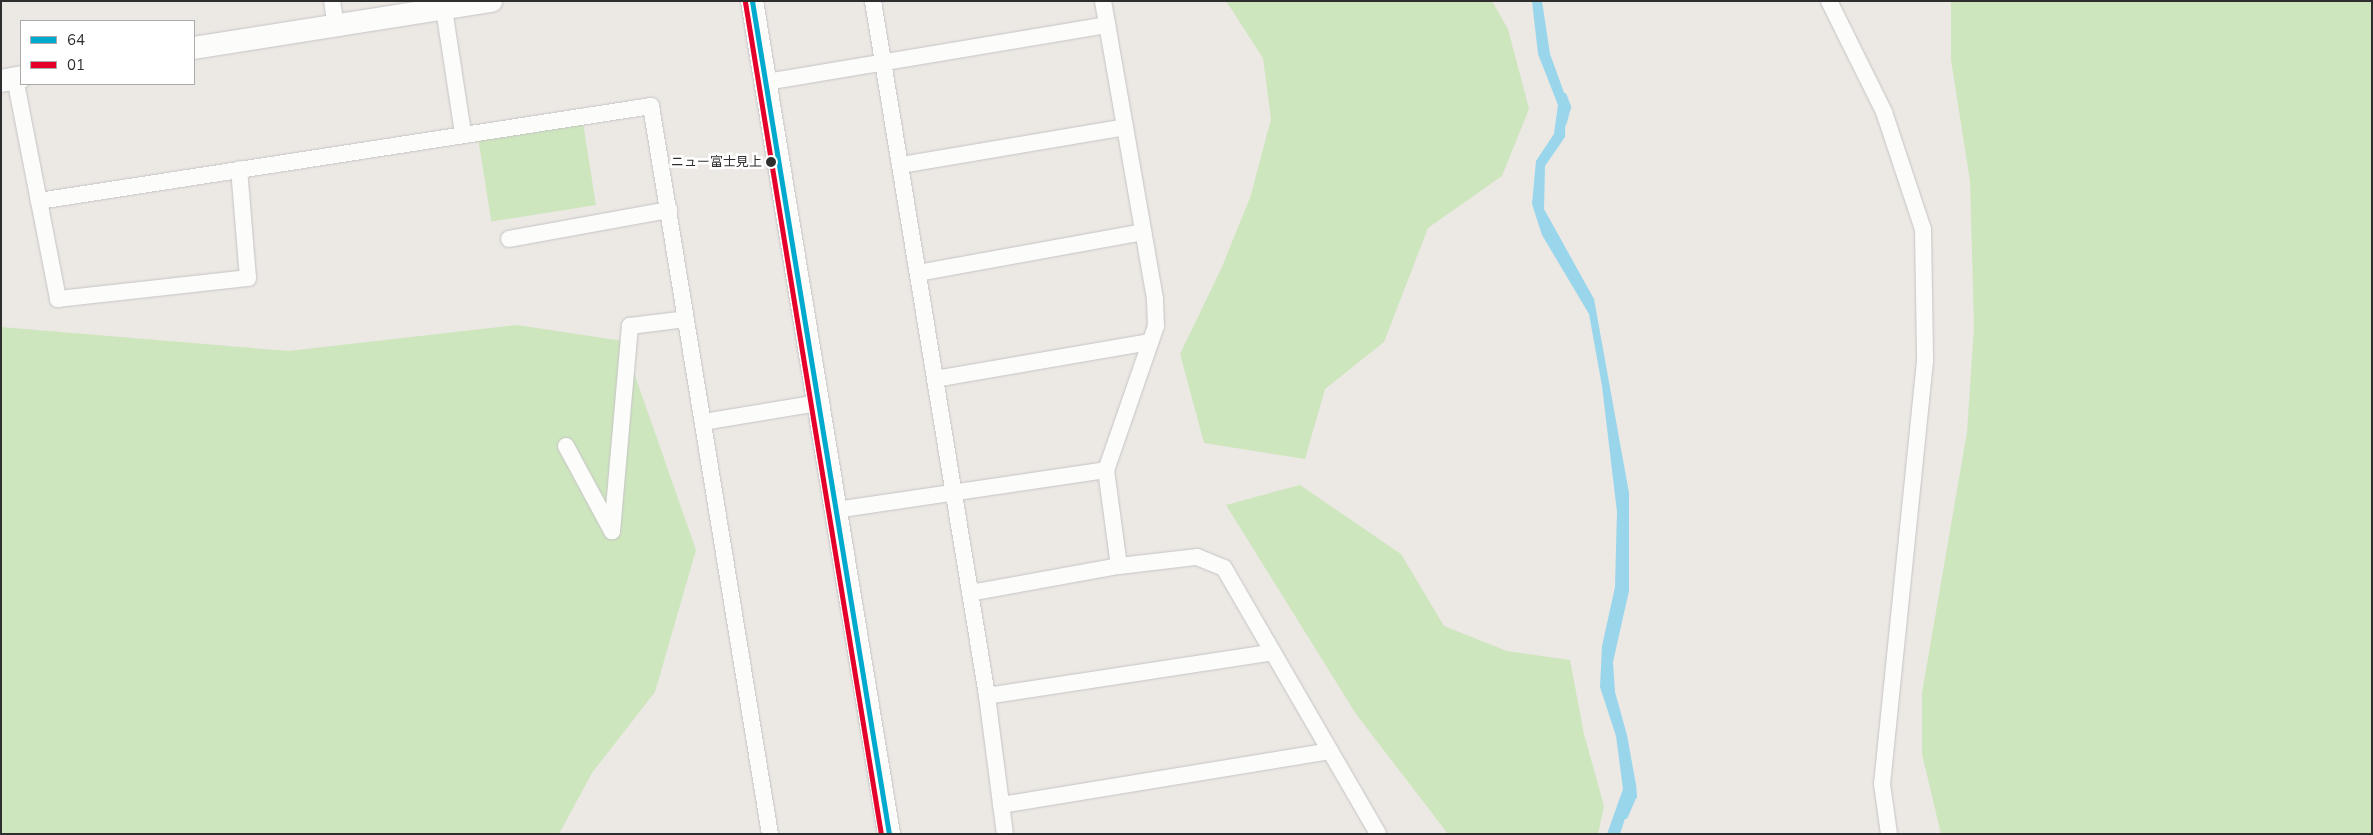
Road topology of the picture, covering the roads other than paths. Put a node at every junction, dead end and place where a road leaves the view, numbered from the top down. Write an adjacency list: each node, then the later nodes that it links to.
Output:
1 (332, 1): 9 (street)
2 (491, 1): 7 (street)
3 (752, 1): 13 (street)
4 (873, 1): 11 (street)
5 (1104, 1): 8 (street)
6 (1829, 1): 42 (street)
7 (444, 9): 9 (street); 15 (street)
8 (1108, 25): 11 (street); 14 (street)
9 (336, 26): 10 (street)
10 (195, 48)
11 (884, 61): 13 (street); 16 (street)
12 (12, 79): 18 (street)
13 (766, 82): 26 (street)
14 (1125, 127): 16 (street); 20 (street)
15 (463, 133): 17 (street); 19 (street)
16 (901, 165): 22 (street)
17 (239, 169): 18 (street); 18 (street)
18 (39, 201)
19 (668, 210): 21 (street); 23 (street)
20 (1143, 232): 22 (street); 24 (street)
21 (509, 239)
22 (918, 273): 25 (street)
23 (686, 319): 27 (street); 28 (street)
24 (1150, 342): 25 (street); 29 (street)
25 (935, 379): 30 (street)
26 (818, 403): 27 (street); 31 (street)
27 (703, 422): 38 (street)
28 (566, 446)
29 (1106, 470): 30 (street); 32 (street)
30 (954, 492): 31 (street); 33 (street)
31 (836, 510): 39 (street)
32 (1119, 566): 33 (street); 34 (street)
33 (970, 593): 35 (street)
34 (1273, 652): 35 (street); 36 (street)
35 (987, 696): 37 (street)
36 (1330, 751): 37 (street); 41 (street)
37 (1001, 805): 40 (street)
38 (770, 834)
39 (889, 834)
40 (1005, 834)
41 (1378, 834)
42 (1888, 834)

